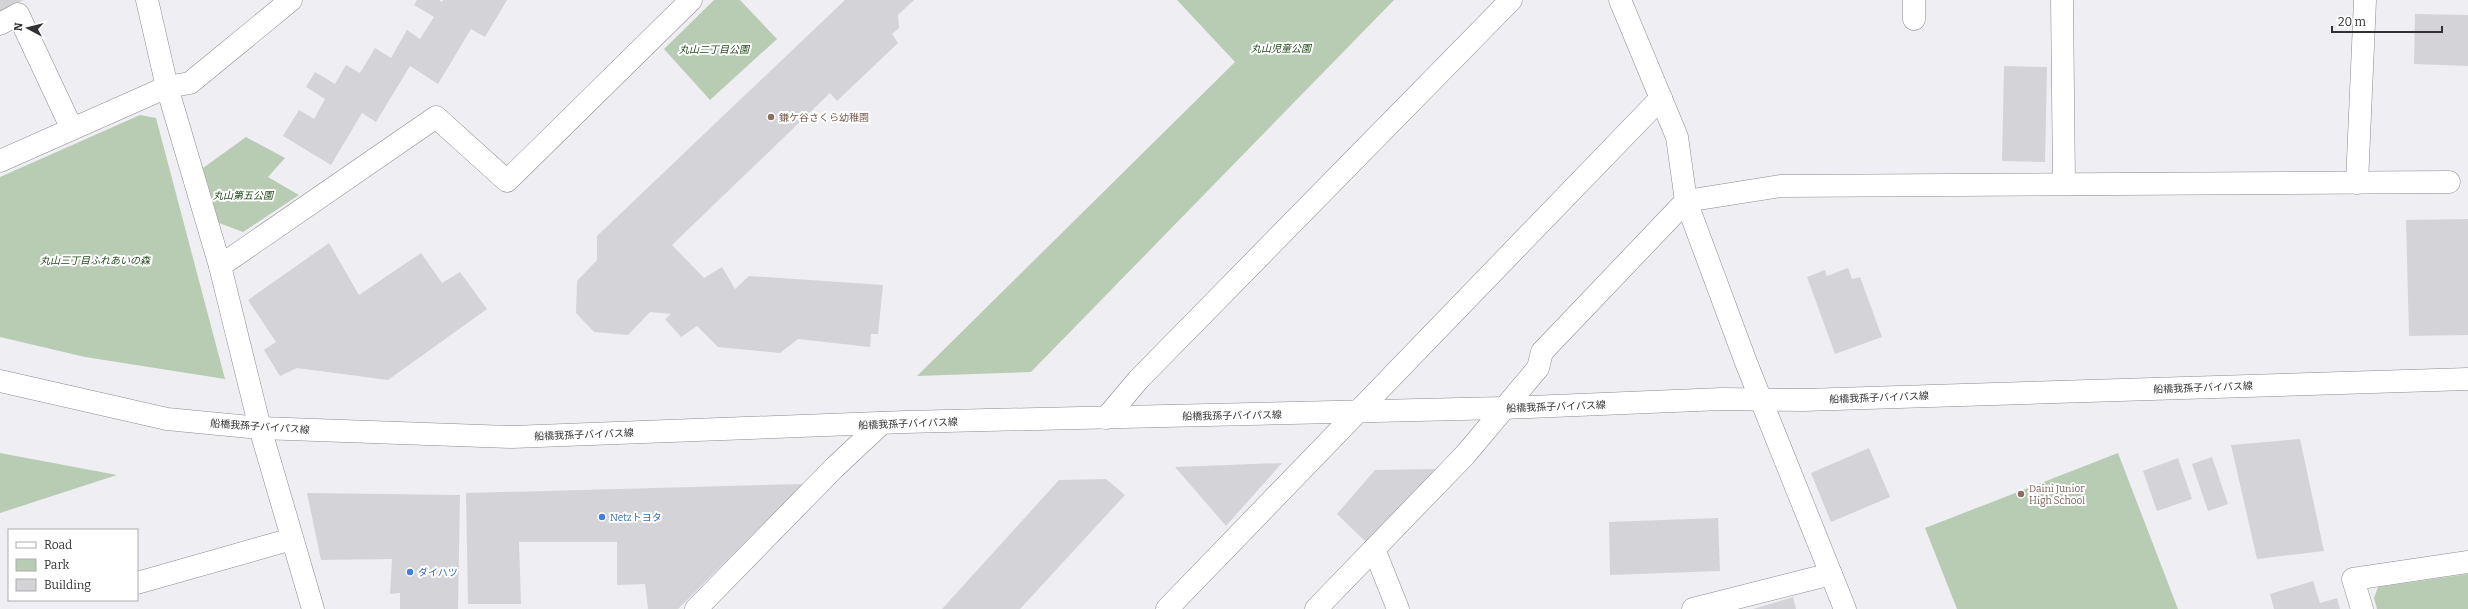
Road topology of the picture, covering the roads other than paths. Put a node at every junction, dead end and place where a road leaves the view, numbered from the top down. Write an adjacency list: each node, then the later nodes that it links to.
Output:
1 (147, 0): 9 (street)
2 (291, 0): 9 (street)
3 (691, 0): 17 (street)
4 (1511, 0): 23 (street)
5 (1620, 0): 10 (street)
6 (2062, 0): 14 (street)
7 (2365, 0): 15 (street)
8 (0, 24): 11 (street)
9 (167, 88): 11 (street); 17 (street)
10 (1661, 98): 16 (street); 22 (street)
11 (72, 129): 12 (street)
12 (0, 161)
13 (2448, 182): 15 (street)
14 (2064, 183): 15 (street); 16 (street)
15 (2357, 183)
16 (1686, 201): 20 (street); 21 (street)
17 (220, 266): 25 (street)
18 (2468, 380): 20 (street, 船橋我孫子バイパス線)
19 (0, 381): 25 (street, 船橋我孫子バイパス線)
20 (1762, 400): 21 (street, 船橋我孫子バイパス線); 29 (street)
21 (1503, 408): 22 (street, 船橋我孫子バイパス線); 27 (street)
22 (1358, 412): 23 (street, 船橋我孫子バイパス線); 33 (street)
23 (1106, 418): 24 (street, 船橋我孫子バイパス線)
24 (882, 423): 25 (street, 船橋我孫子バイパス線); 32 (street)
25 (260, 428): 26 (street)
26 (292, 539): 30 (street); 31 (street)
27 (1374, 549): 34 (street); 35 (street)
28 (2468, 562): 38 (street)
29 (1831, 574): 36 (street); 37 (street)
30 (138, 583)
31 (313, 609)
32 (696, 609)
33 (1166, 609)
34 (1316, 609)
35 (1398, 609)
36 (1693, 609)
37 (1845, 609)
38 (2362, 609)

